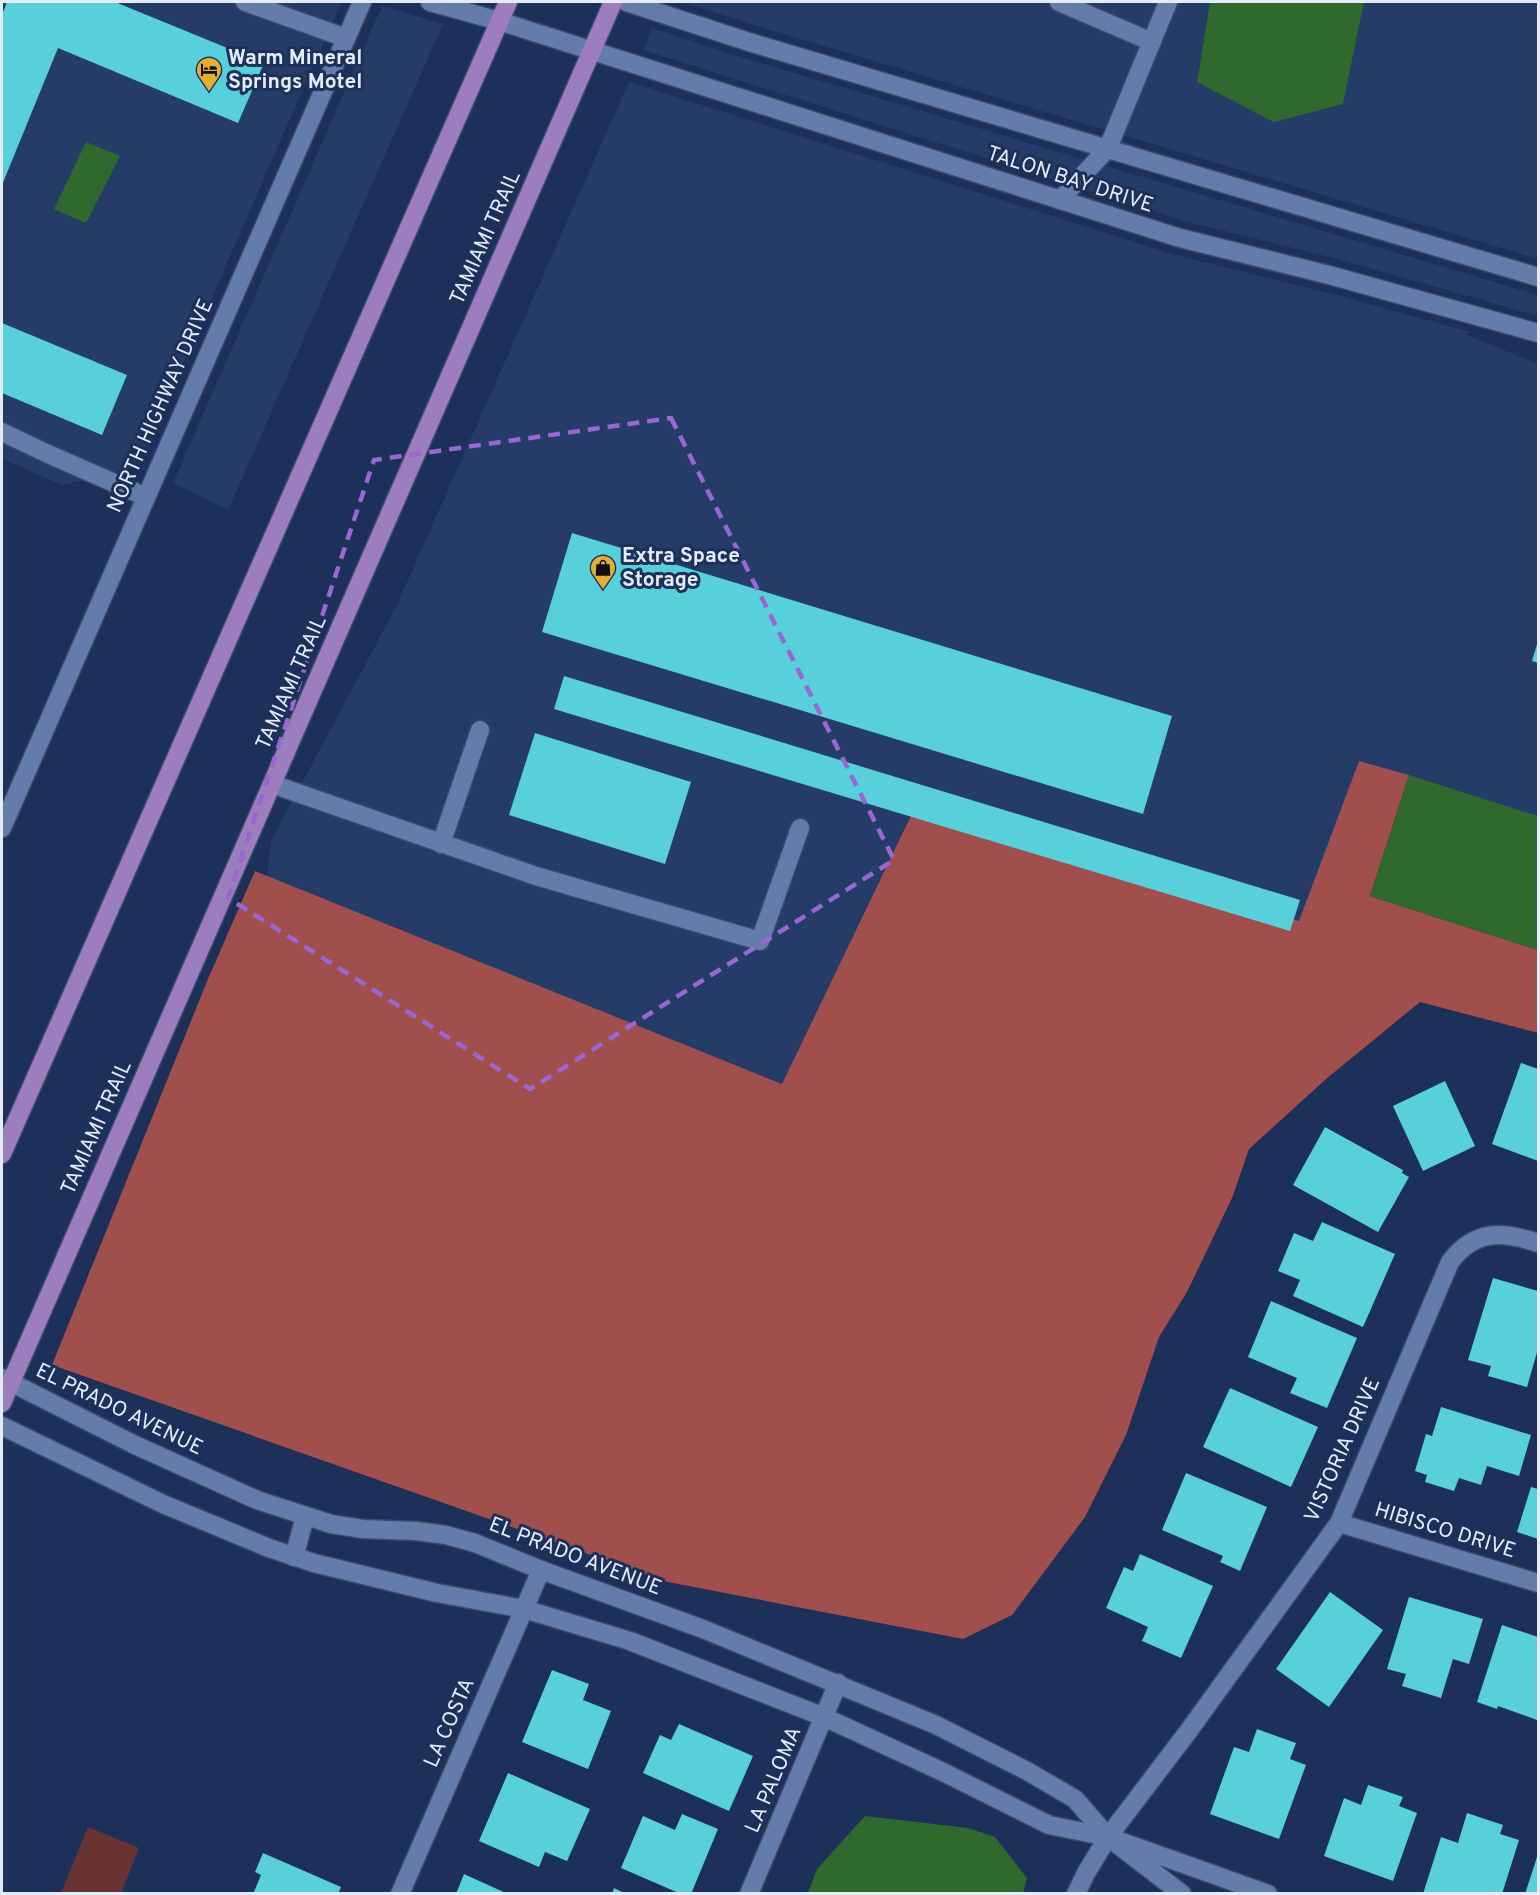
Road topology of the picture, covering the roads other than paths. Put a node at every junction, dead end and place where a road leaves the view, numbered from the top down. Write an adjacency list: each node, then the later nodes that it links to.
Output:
1 (245, 2): 10 (street)
2 (362, 2): 10 (street, NORTH HIGHWAY DRIVE)
3 (430, 2): 9 (street, TALON BAY DRIVE)
4 (507, 2): 9 (main road)
5 (613, 2): 12 (main road, TAMIAMI TRAIL)
6 (626, 2): 13 (street, TALON BAY DRIVE)
7 (1059, 2): 11 (street)
8 (1168, 2): 11 (street)
9 (499, 21): 12 (street, TALON BAY DRIVE); 24 (main road)
10 (346, 38): 18 (street, NORTH HIGHWAY DRIVE)
11 (1152, 42): 13 (street)
12 (592, 52): 14 (street, TALON BAY DRIVE); 20 (main road, TAMIAMI TRAIL)
13 (1108, 148): 14 (street); 15 (street, TALON BAY DRIVE)
14 (1060, 200): 16 (street, TALON BAY DRIVE)
15 (1539, 277)
16 (1539, 333)
17 (2, 432): 18 (street)
18 (146, 497): 21 (street, NORTH HIGHWAY DRIVE)
19 (480, 730): 23 (street)
20 (272, 784): 23 (street); 26 (main road, TAMIAMI TRAIL)
21 (2, 828)
22 (800, 828): 23 (street)
23 (441, 844)
24 (2, 1154)
25 (1539, 1243): 30 (street, VISTORIA DRIVE)
26 (6, 1380): 27 (main road, TAMIAMI TRAIL); 29 (street, EL PRADO AVENUE)
27 (2, 1403)
28 (2, 1425): 31 (street)
29 (305, 1516): 31 (street); 32 (street, EL PRADO AVENUE)
30 (1339, 1523): 33 (street, HIBISCO DRIVE); 37 (street, VISTORIA DRIVE)
31 (294, 1557): 34 (street)
32 (541, 1570): 34 (street, LA COSTA); 35 (street, EL PRADO AVENUE)
33 (1539, 1583)
34 (524, 1609): 36 (street); 38 (street, LA COSTA)
35 (838, 1683): 36 (street, LA PALOMA); 37 (street, EL PRADO AVENUE)
36 (824, 1717): 37 (street); 39 (street, LA PALOMA)
37 (1108, 1837): 40 (street, VISTORIA DRIVE); 41 (street); 42 (street)
38 (400, 1893)
39 (749, 1893)
40 (1076, 1893)
41 (1182, 1893)
42 (1268, 1893)

